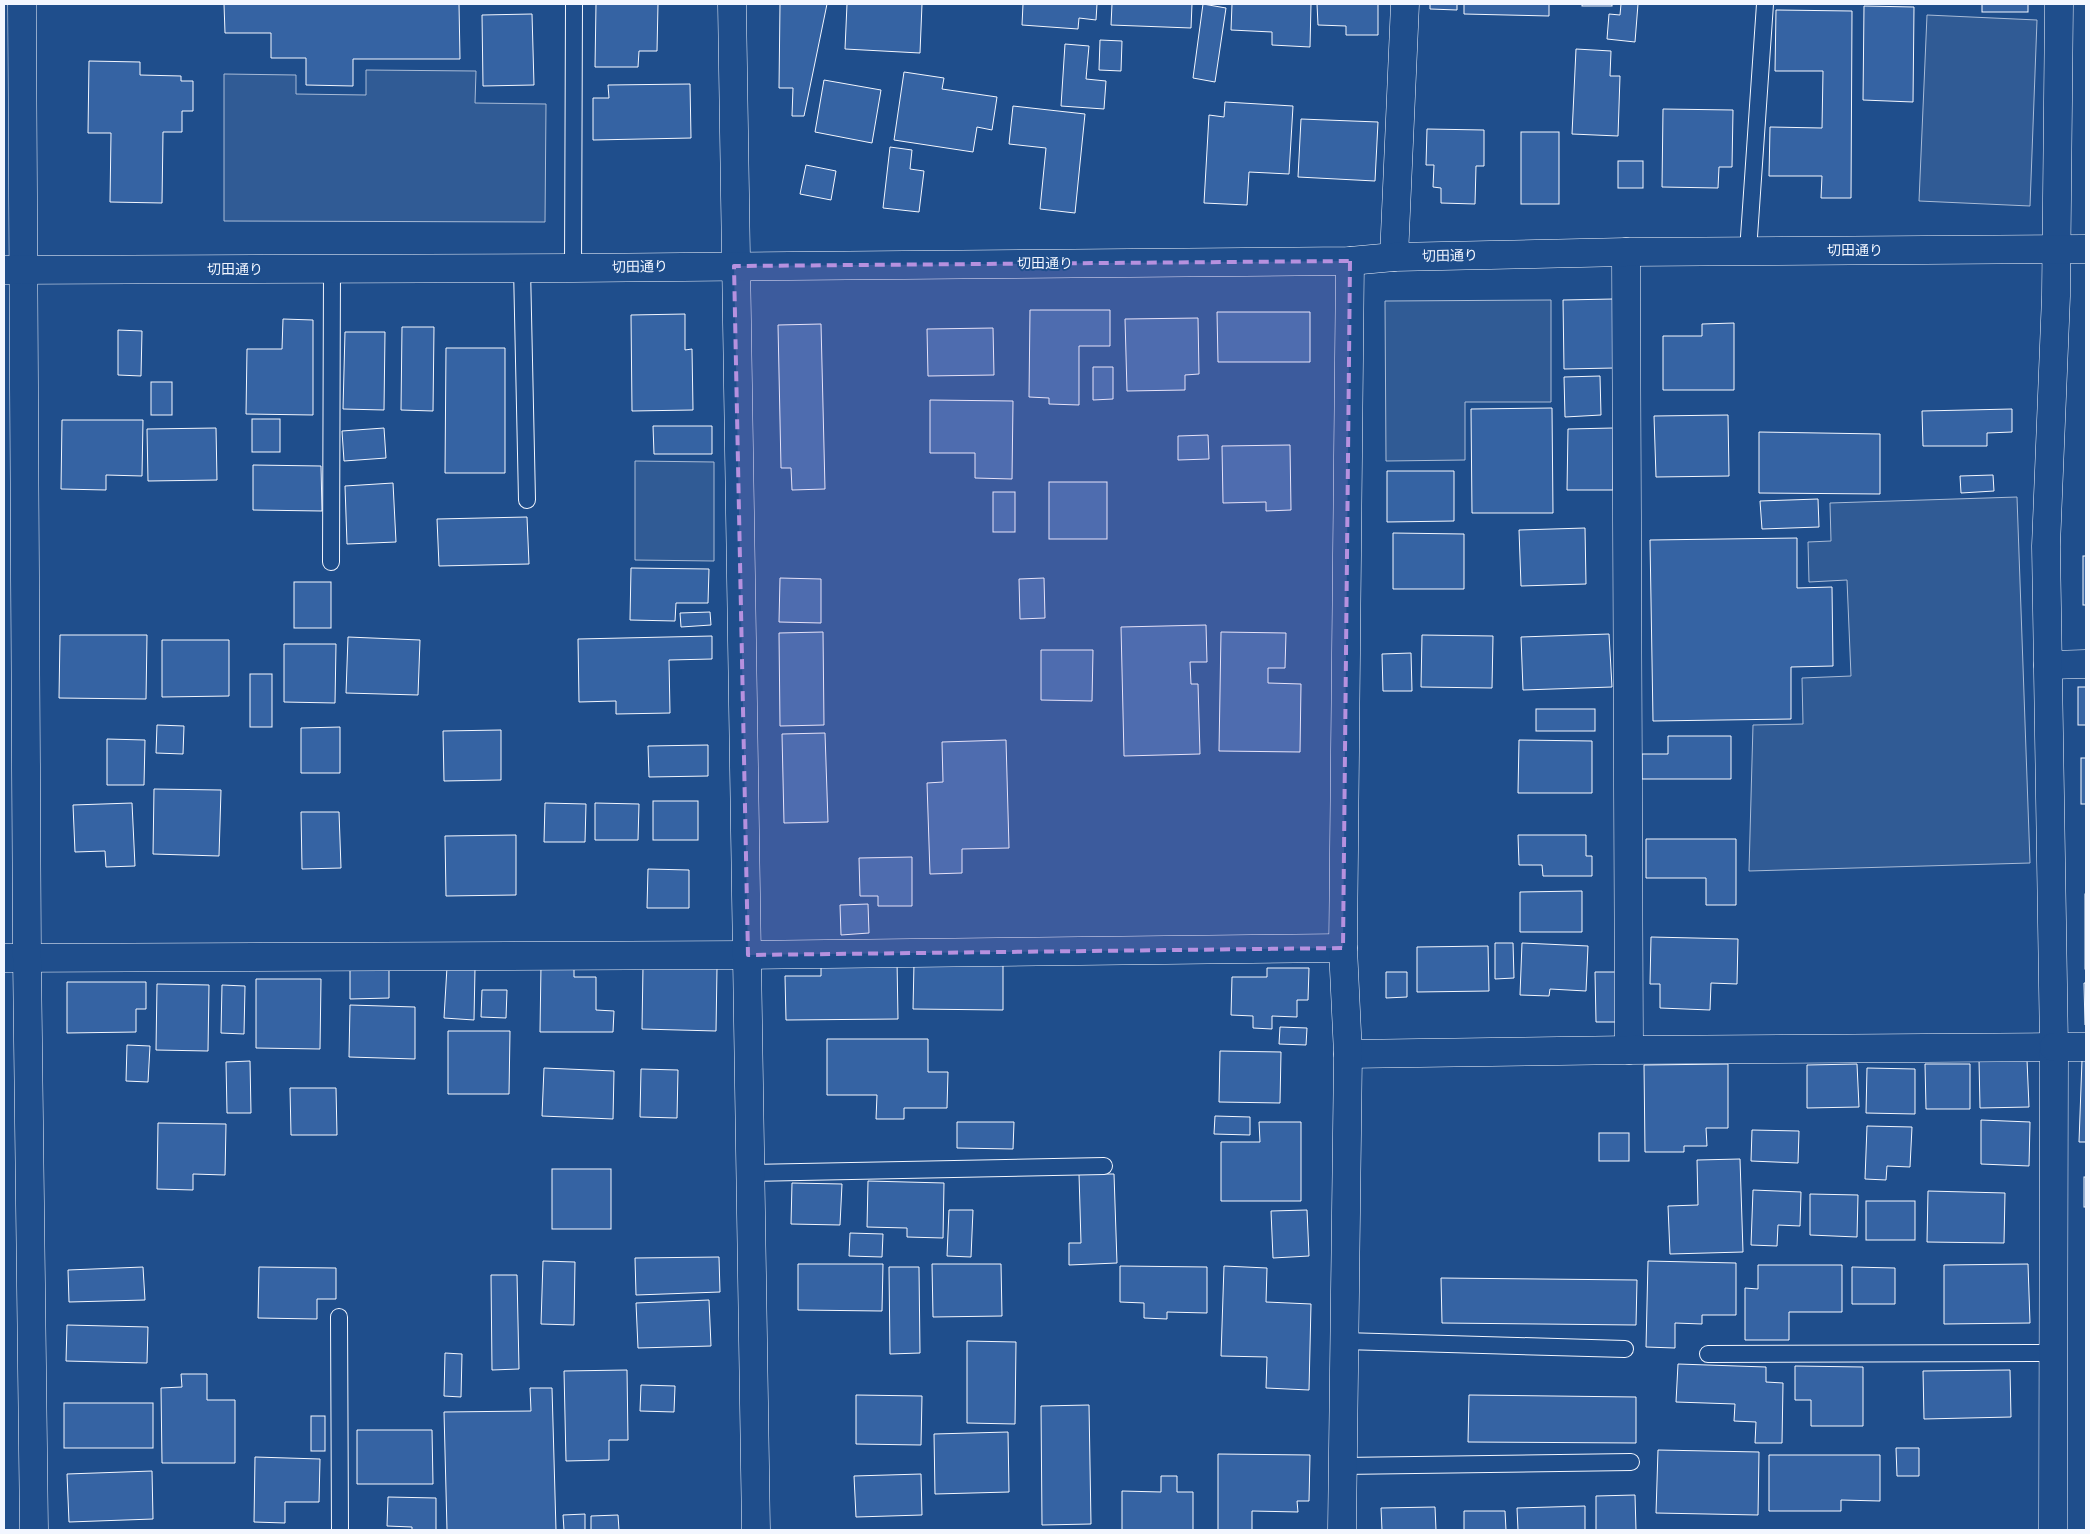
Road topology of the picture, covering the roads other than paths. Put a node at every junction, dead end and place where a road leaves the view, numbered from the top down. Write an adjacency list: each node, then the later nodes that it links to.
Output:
1 (22, 4): 7 (street)
2 (574, 4): 16 (lane)
3 (732, 4): 14 (street)
4 (1405, 4): 12 (street)
5 (1765, 4): 10 (lane)
6 (2059, 4): 9 (street)
7 (13, 32): 18 (street)
8 (2086, 248): 9 (street, 切田通り)
9 (2057, 249): 10 (street, 切田通り); 22 (street)
10 (1748, 251): 11 (street, 切田通り)
11 (1626, 252): 12 (street, 切田通り); 28 (street)
12 (1394, 257): 13 (street, 切田通り)
13 (1350, 261): 14 (street, 切田通り); 23 (street)
14 (734, 266): 16 (street, 切田通り); 24 (street)
15 (522, 268): 16 (street, 切田通り); 17 (street, 切田通り); 19 (lane)
16 (573, 268)
17 (332, 269): 18 (street, 切田通り); 20 (lane)
18 (14, 270): 25 (street)
19 (527, 500)
20 (331, 562)
21 (2086, 664): 22 (street)
22 (2048, 665): 26 (street)
23 (1344, 948): 24 (street); 29 (street)
24 (748, 955): 25 (street); 31 (street)
25 (15, 958): 39 (street)
26 (2054, 1047): 27 (street); 28 (street); 35 (street)
27 (2086, 1047)
28 (1629, 1050): 29 (street)
29 (1348, 1054): 33 (street)
30 (1104, 1166): 31 (lane)
31 (752, 1173): 41 (street)
32 (339, 1317): 40 (lane)
33 (1344, 1341): 34 (lane); 38 (street)
34 (1625, 1349)
35 (2053, 1353): 36 (lane); 43 (street)
36 (1708, 1354)
37 (1631, 1462): 38 (lane)
38 (1342, 1466): 42 (street)
39 (34, 1530)
40 (340, 1530)
41 (756, 1530)
42 (1342, 1530)
43 (2053, 1530)

